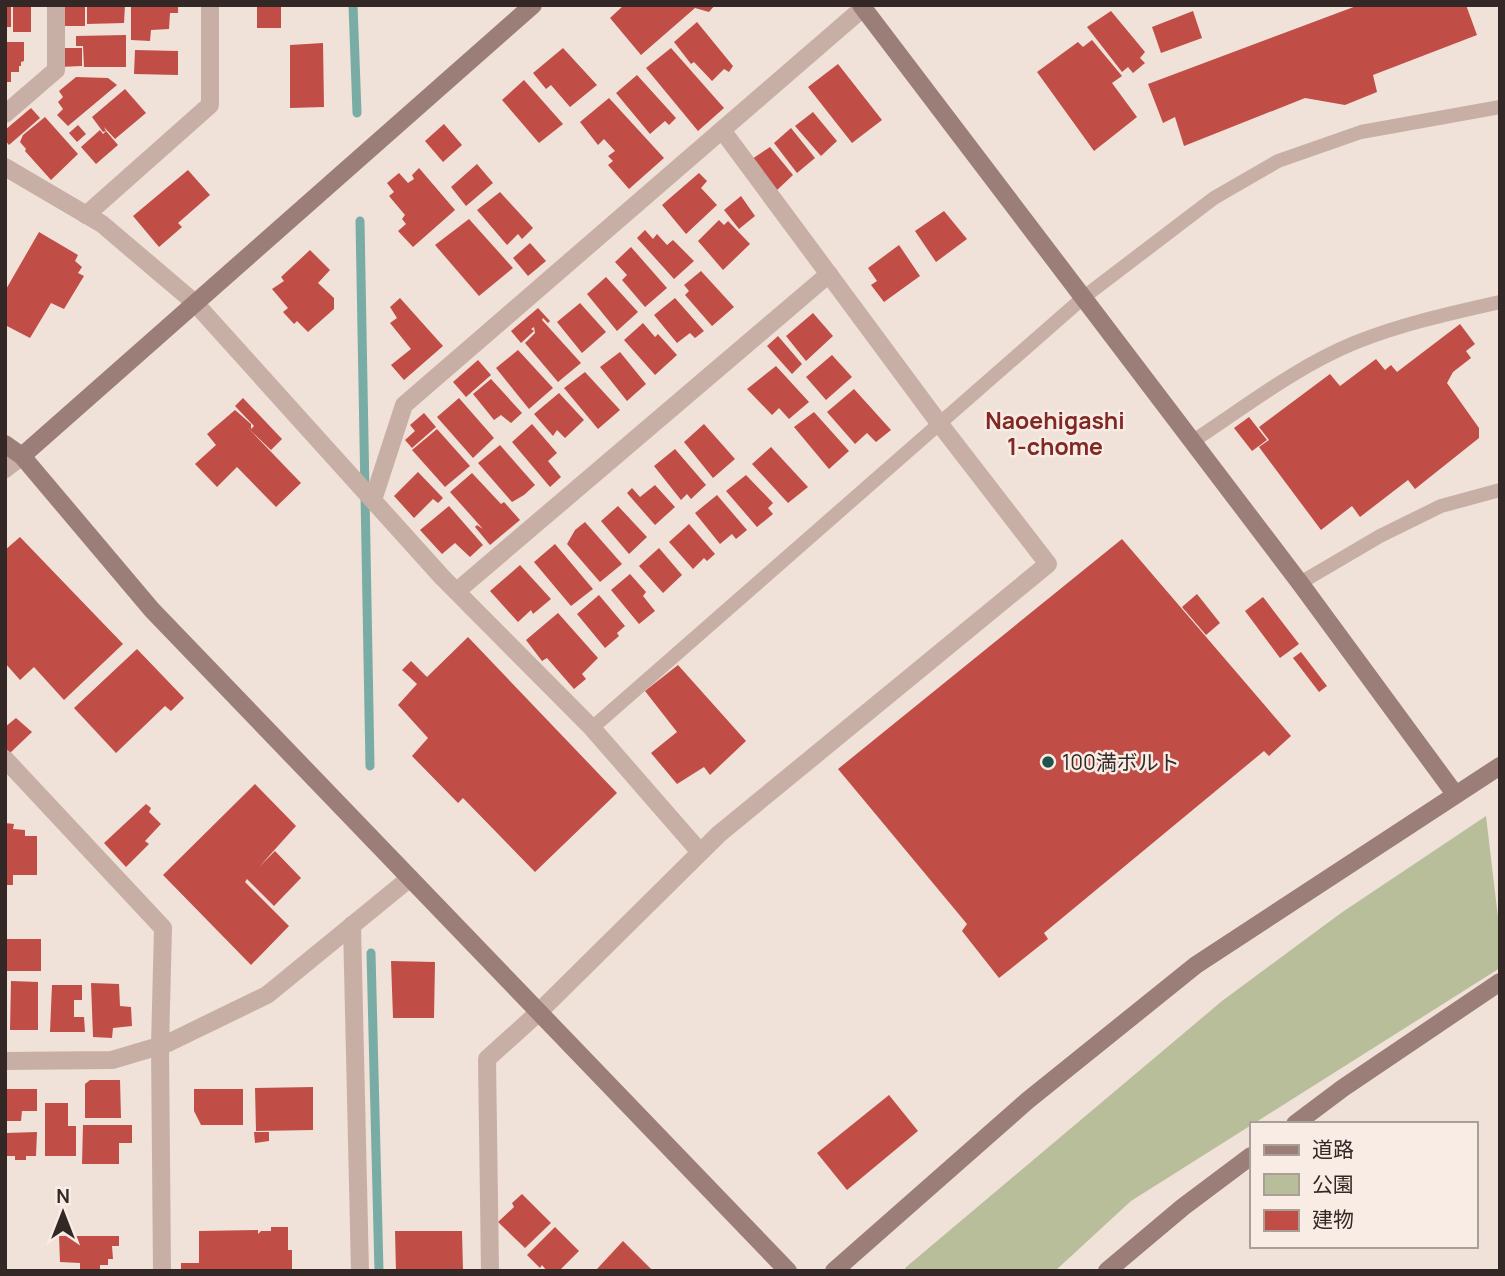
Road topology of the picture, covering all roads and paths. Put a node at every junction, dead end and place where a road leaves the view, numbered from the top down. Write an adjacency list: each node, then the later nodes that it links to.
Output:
1 (56, 5): 6 (street)
2 (210, 5): 9 (street)
3 (533, 5): 13 (street)
4 (862, 7): 7 (street); 11 (street)
5 (1500, 107): 11 (lane)
6 (5, 114)
7 (722, 130): 10 (street); 20 (street)
8 (5, 167): 9 (street)
9 (86, 215): 13 (street)
10 (829, 274): 14 (street); 22 (street)
11 (1084, 297): 14 (lane); 15 (street)
12 (1500, 302): 15 (lane)
13 (195, 303): 17 (street); 20 (street)
14 (939, 423): 23 (lane); 27 (street)
15 (1193, 441): 21 (street)
16 (5, 444): 17 (street)
17 (22, 456): 18 (street); 28 (street)
18 (5, 469)
19 (1500, 490): 21 (lane)
20 (377, 505): 22 (street)
21 (1300, 583): 26 (street)
22 (457, 591): 23 (street)
23 (592, 728): 27 (street)
24 (5, 759): 32 (street)
25 (1500, 766): 26 (street)
26 (1455, 794): 40 (street)
27 (700, 852): 31 (street)
28 (410, 878): 29 (street); 31 (street)
29 (352, 925): 32 (street); 37 (street)
30 (1500, 982): 34 (street)
31 (538, 1012): 38 (street); 39 (street)
32 (160, 1046): 33 (street); 36 (street)
33 (5, 1061)
34 (1298, 1122)
35 (1250, 1157): 41 (street)
36 (162, 1271)
37 (359, 1271)
38 (490, 1271)
39 (788, 1271)
40 (834, 1271)
41 (1107, 1271)

